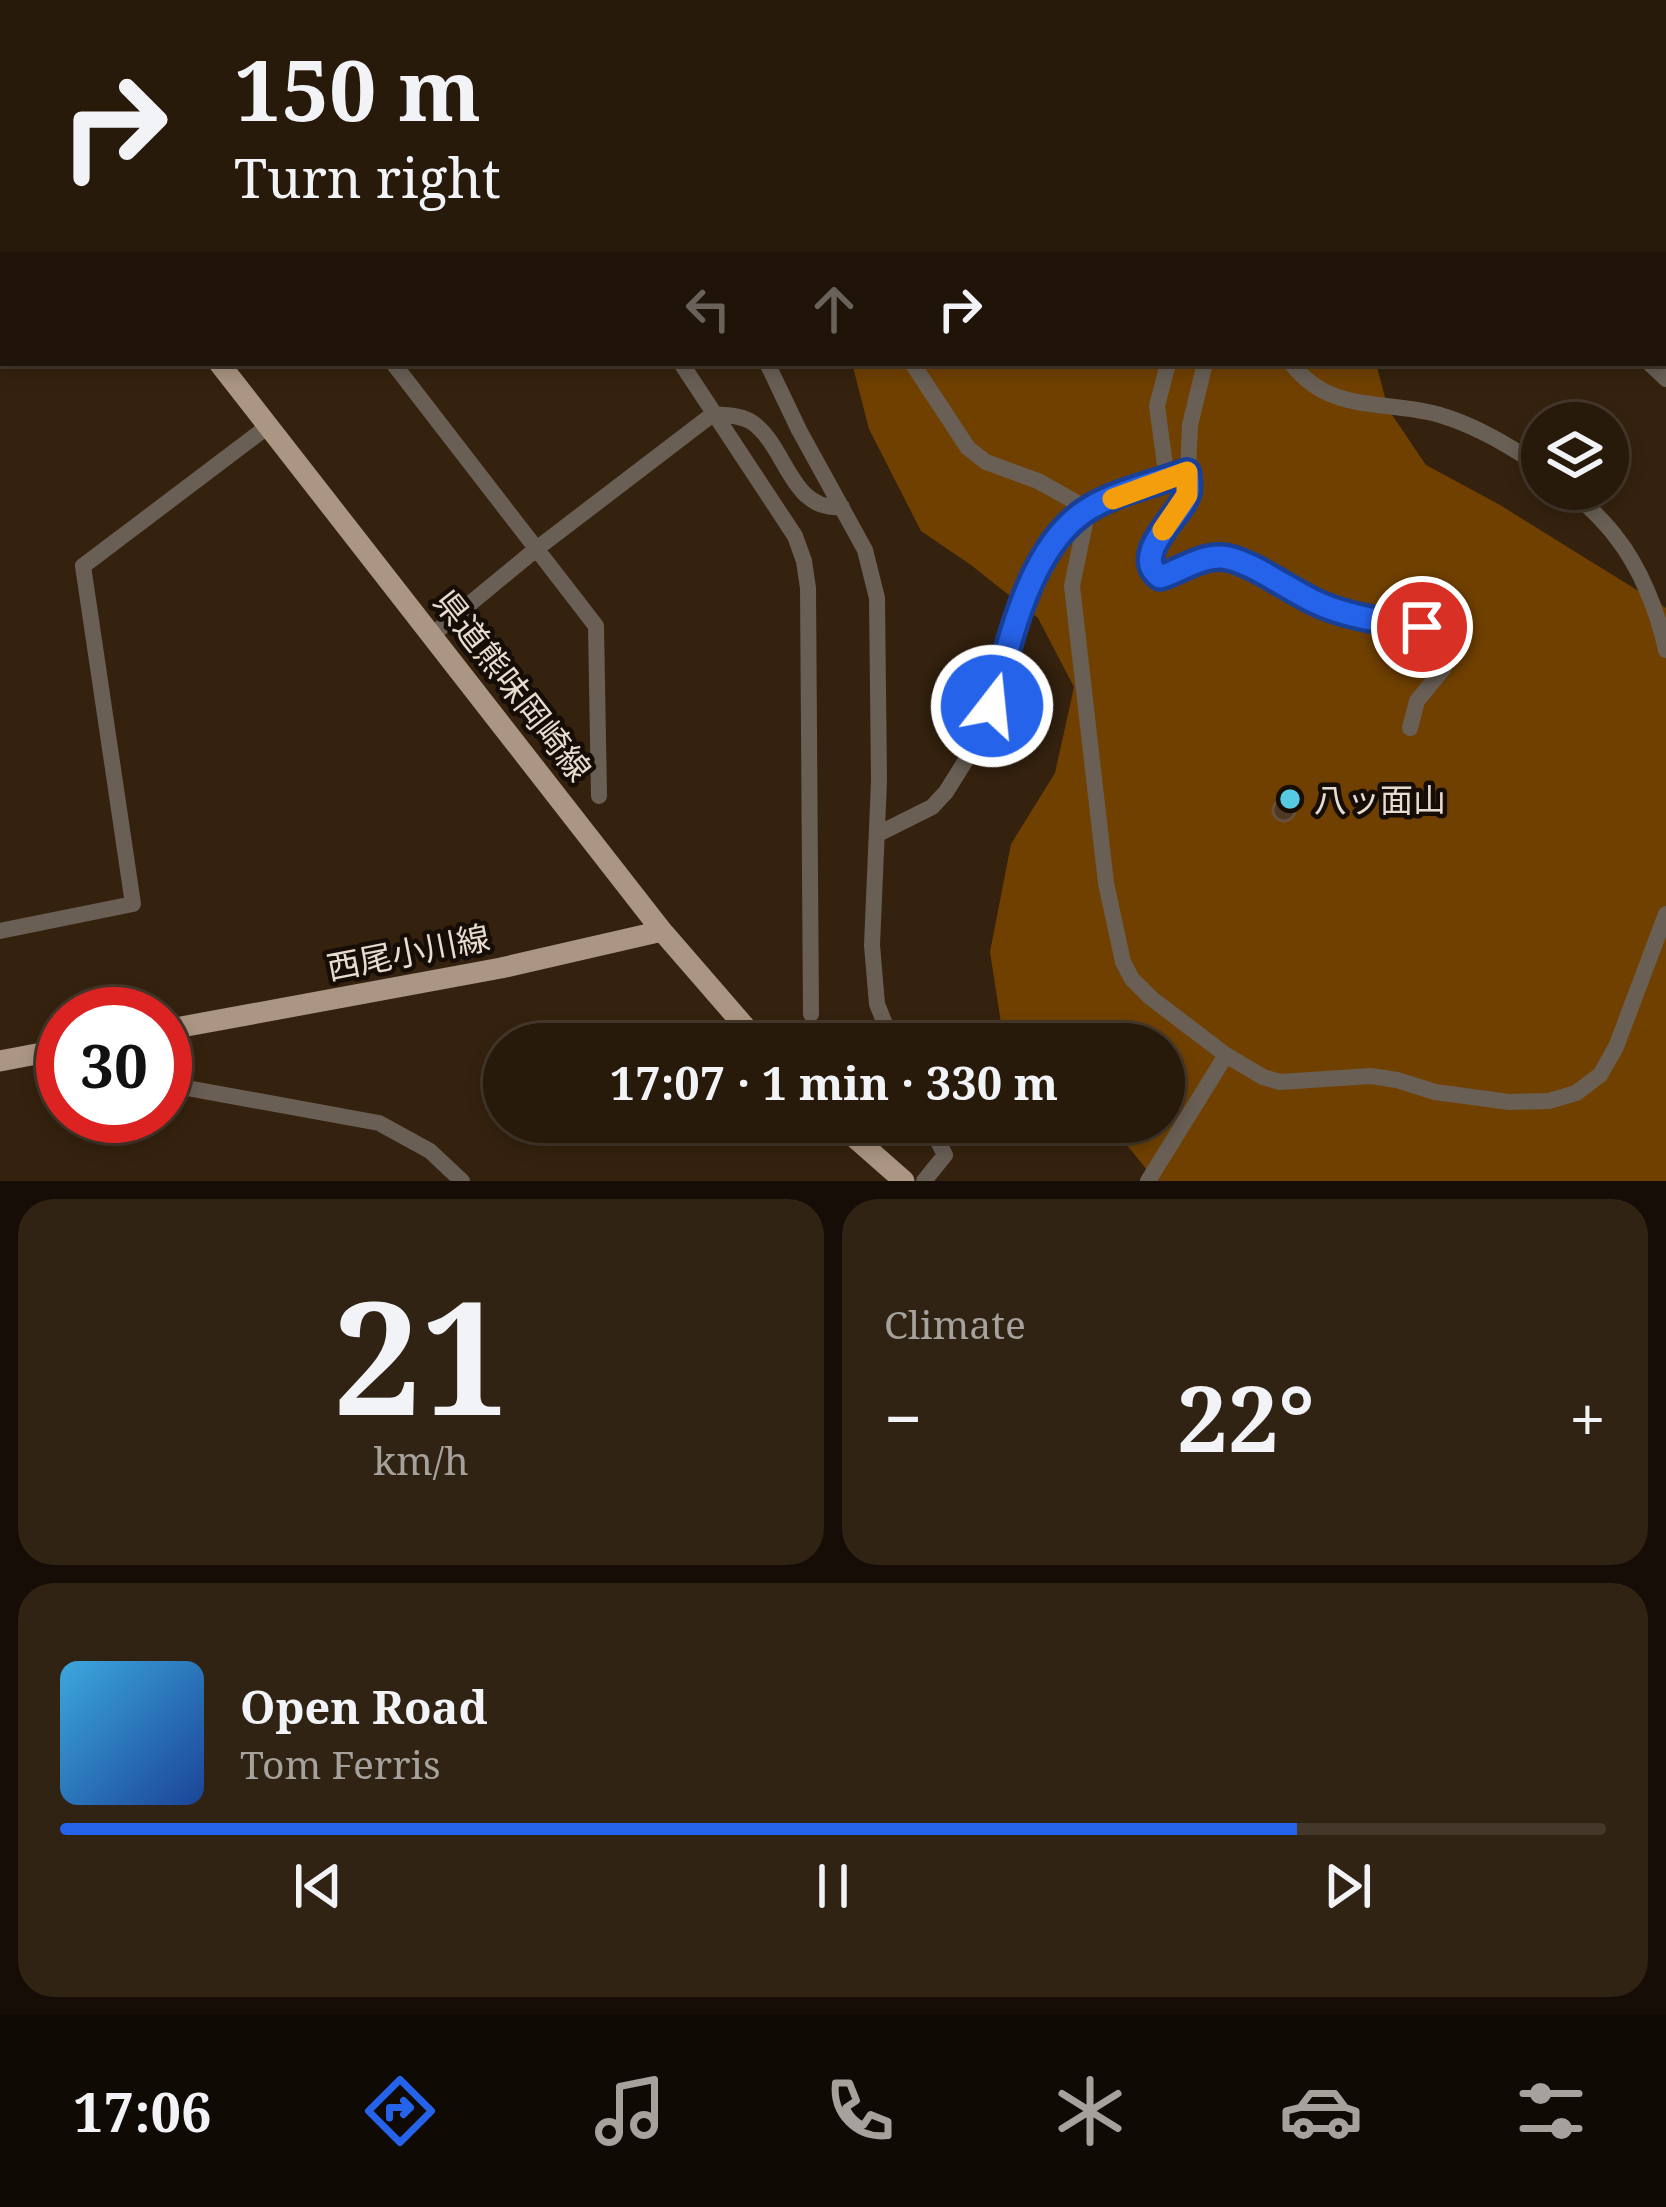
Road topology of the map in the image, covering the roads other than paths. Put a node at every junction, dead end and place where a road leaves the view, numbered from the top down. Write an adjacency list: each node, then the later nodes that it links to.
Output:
1 (221, 366): 10 (main road, 県道熊味岡崎線)
2 (395, 366): 17 (street)
3 (683, 366): 9 (street)
4 (767, 366): 14 (street)
5 (914, 366): 15 (street)
6 (1167, 366): 13 (street)
7 (1204, 366): 12 (street)
8 (1294, 366): 11 (street)
9 (713, 414): 14 (street); 17 (street); 26 (street)
10 (268, 427): 18 (main road, 県道熊味岡崎線); 24 (street)
11 (1521, 455)
12 (1187, 472): 13 (street); 20 (street)
13 (1167, 479): 15 (street)
14 (842, 507): 22 (street)
15 (1088, 509): 22 (street); 31 (street)
16 (1590, 510): 19 (street)
17 (535, 550): 18 (street); 21 (street)
18 (432, 635): 25 (main road, 県道熊味岡崎線)
19 (1666, 650)
20 (1410, 728)
21 (599, 796)
22 (878, 834): 28 (street)
23 (1666, 914): 31 (street)
24 (0, 931)
25 (662, 931): 27 (main road, 県道熊味岡崎線); 29 (main road, 西尾小川線)
26 (811, 1014)
27 (742, 1023)
28 (885, 1023)
29 (192, 1025)
30 (36, 1054): 32 (main road)
31 (1226, 1055): 39 (street)
32 (0, 1060)
33 (192, 1089): 36 (street)
34 (861, 1143): 37 (main road)
35 (939, 1143): 38 (street)
36 (462, 1181)
37 (904, 1181)
38 (923, 1181)
39 (1148, 1181)

